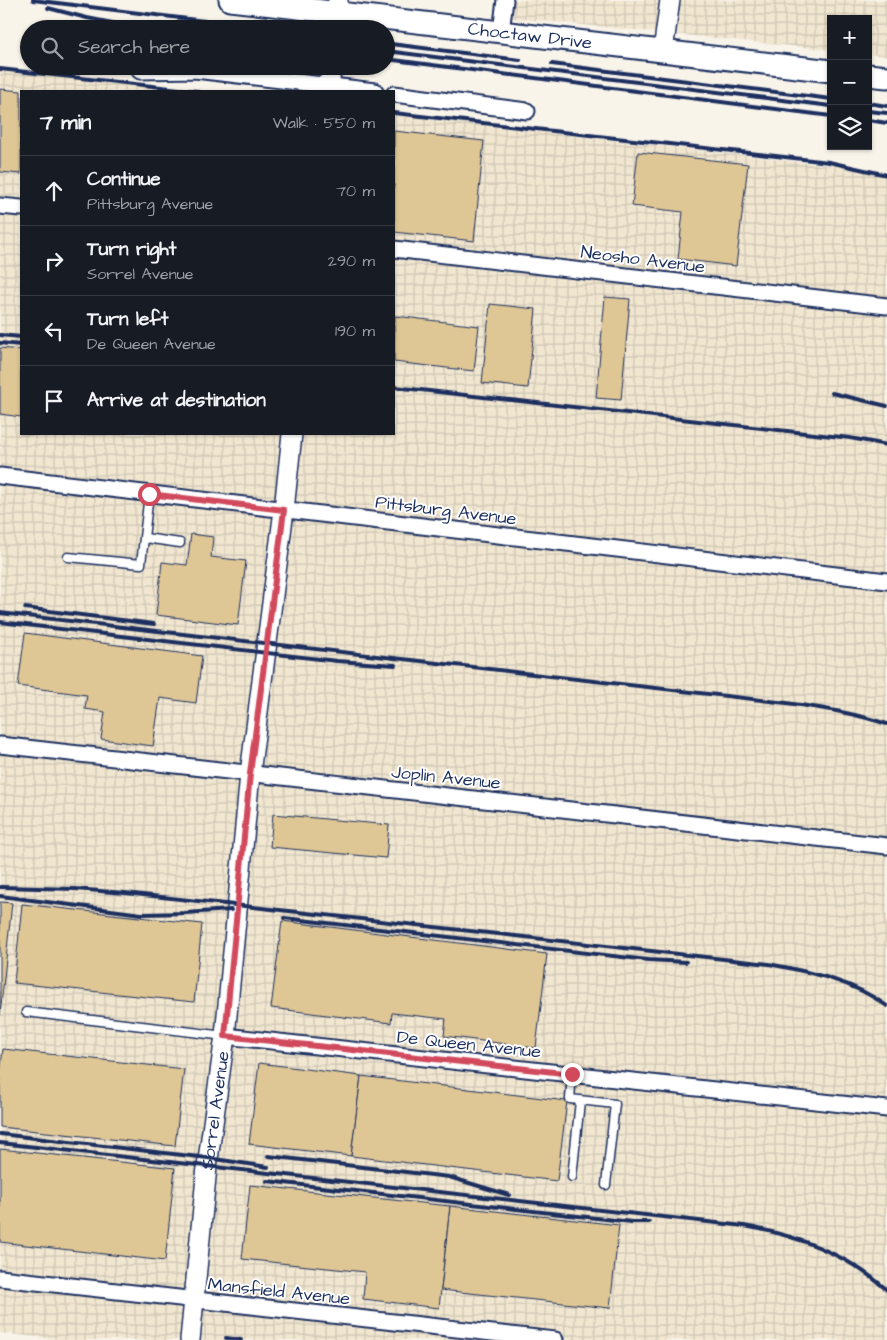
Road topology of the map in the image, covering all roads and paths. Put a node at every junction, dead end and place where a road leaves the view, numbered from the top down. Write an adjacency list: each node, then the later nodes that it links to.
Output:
1 (230, 0): 4 (main road, Choctaw Drive)
2 (505, 0): 7 (street)
3 (670, 0): 8 (street)
4 (337, 14): 5 (main road, Choctaw Drive)
5 (392, 20)
6 (395, 20): 7 (main road, Choctaw Drive)
7 (501, 32): 8 (main road, Choctaw Drive)
8 (663, 51): 9 (main road, Choctaw Drive)
9 (827, 71)
10 (232, 75): 14 (street)
11 (330, 75): 14 (street)
12 (872, 75): 13 (main road)
13 (887, 77)
14 (329, 88): 15 (street)
15 (360, 90)
16 (395, 94): 17 (street)
17 (527, 111)
18 (0, 206): 19 (street)
19 (20, 208)
20 (395, 249): 21 (street, Neosho Avenue)
21 (887, 306)
22 (292, 435): 25 (street, Sorrel Avenue)
23 (0, 476): 24 (street, Pittsburg Avenue)
24 (149, 494): 25 (street, Pittsburg Avenue); 26 (lane)
25 (284, 510): 29 (street, Pittsburg Avenue); 31 (street, Sorrel Avenue)
26 (145, 538): 27 (lane); 28 (lane)
27 (180, 543)
28 (68, 557)
29 (887, 581)
30 (0, 745): 31 (street, Joplin Avenue)
31 (250, 774): 32 (street, Joplin Avenue); 34 (street, Sorrel Avenue)
32 (887, 846)
33 (26, 1012): 34 (lane)
34 (225, 1036): 35 (street, De Queen Avenue); 41 (street, Sorrel Avenue)
35 (572, 1074): 36 (lane); 37 (street, De Queen Avenue)
36 (580, 1100): 38 (lane); 39 (lane)
37 (887, 1109)
38 (572, 1178)
39 (606, 1184)
40 (0, 1278): 41 (street, Mansfield Avenue)
41 (195, 1301): 42 (street, Sorrel Avenue); 43 (street, Mansfield Avenue)
42 (190, 1340)
43 (555, 1340)

